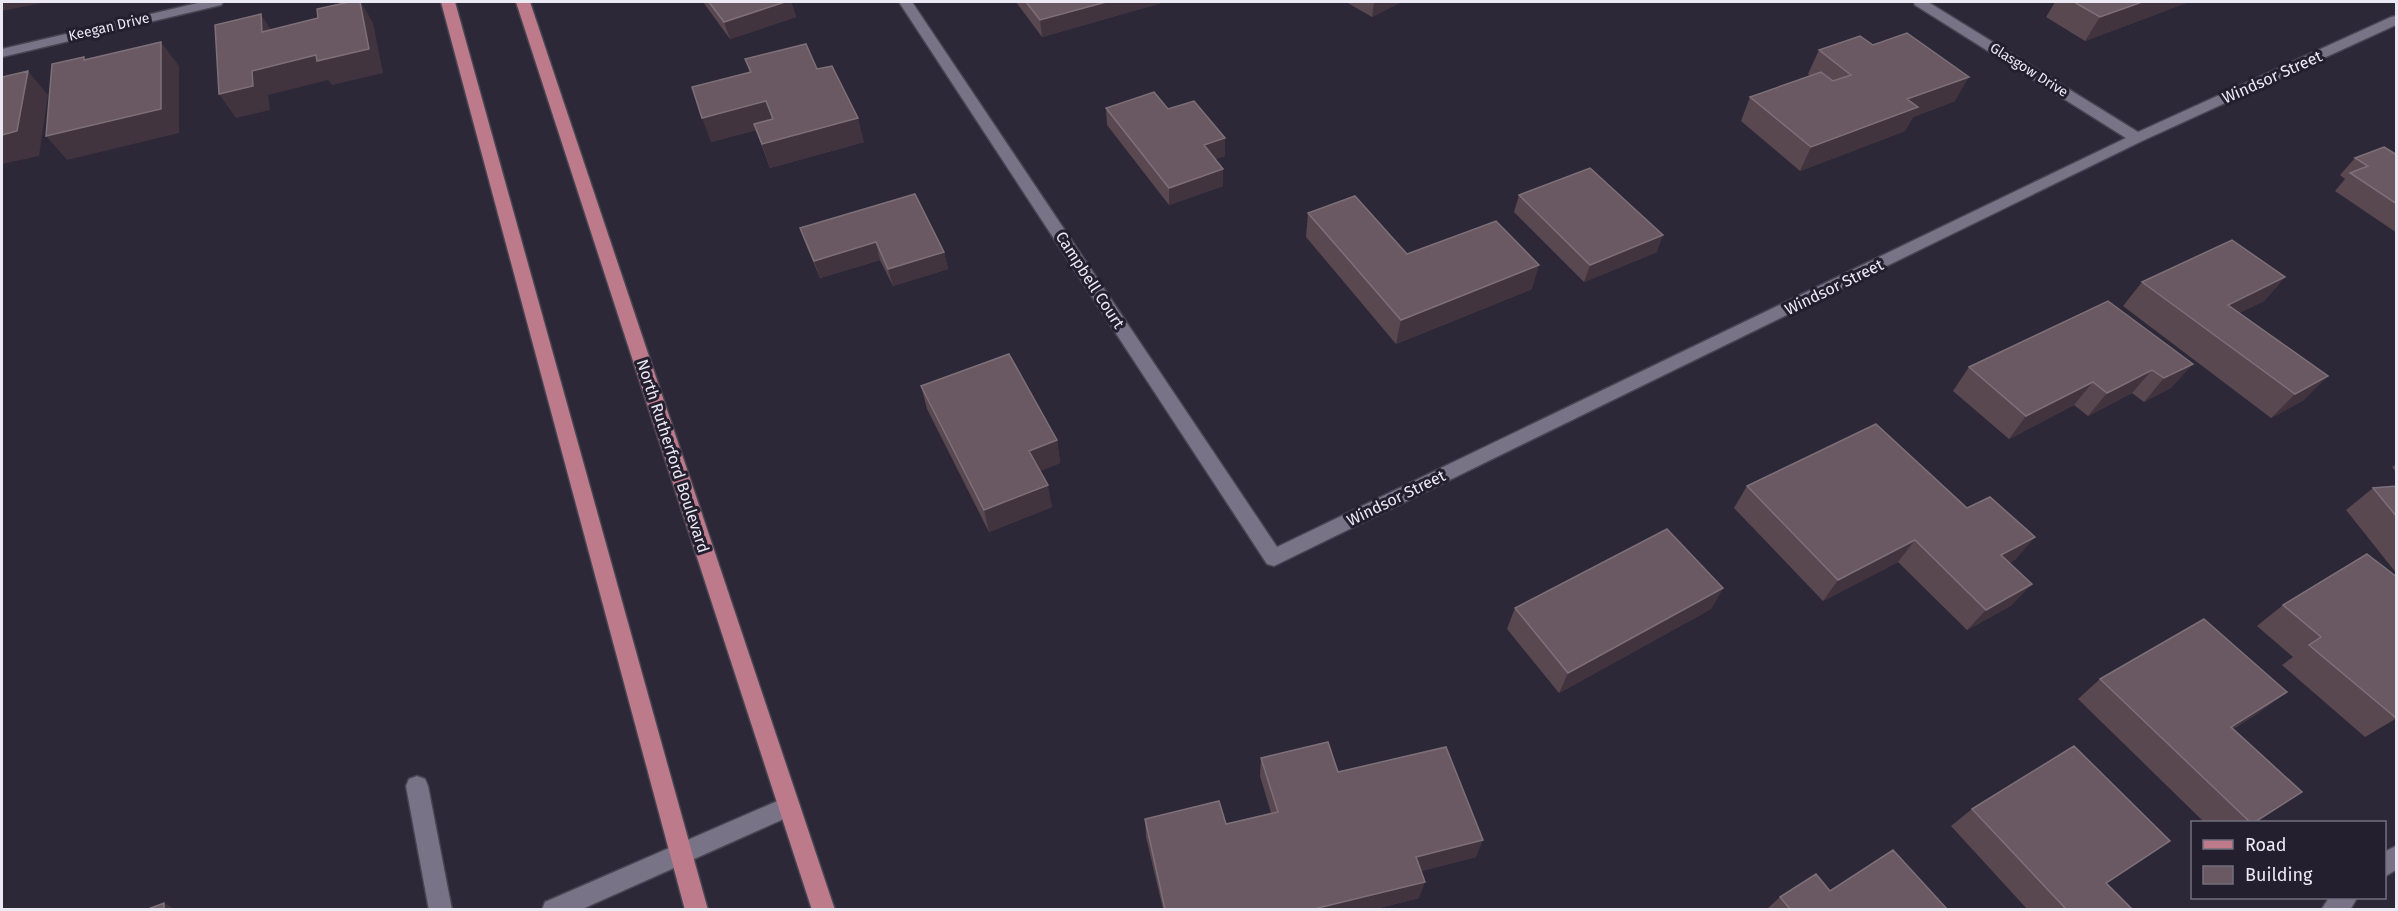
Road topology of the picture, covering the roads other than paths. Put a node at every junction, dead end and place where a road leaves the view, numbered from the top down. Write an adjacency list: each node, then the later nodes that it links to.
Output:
1 (216, 2): 7 (street, Keegan Drive)
2 (448, 2): 12 (main road)
3 (523, 2): 11 (main road, North Rutherford Boulevard)
4 (906, 2): 9 (street, Campbell Court)
5 (1920, 2): 8 (street, Glasgow Drive)
6 (2397, 20): 8 (street, Windsor Street)
7 (2, 53)
8 (2137, 138): 9 (street, Windsor Street)
9 (1274, 558)
10 (417, 786): 14 (street)
11 (789, 806): 12 (street); 17 (main road, North Rutherford Boulevard)
12 (682, 853): 15 (street); 16 (main road)
13 (2344, 899): 18 (street)
14 (441, 909)
15 (553, 909)
16 (697, 909)
17 (824, 909)
18 (2332, 909)

